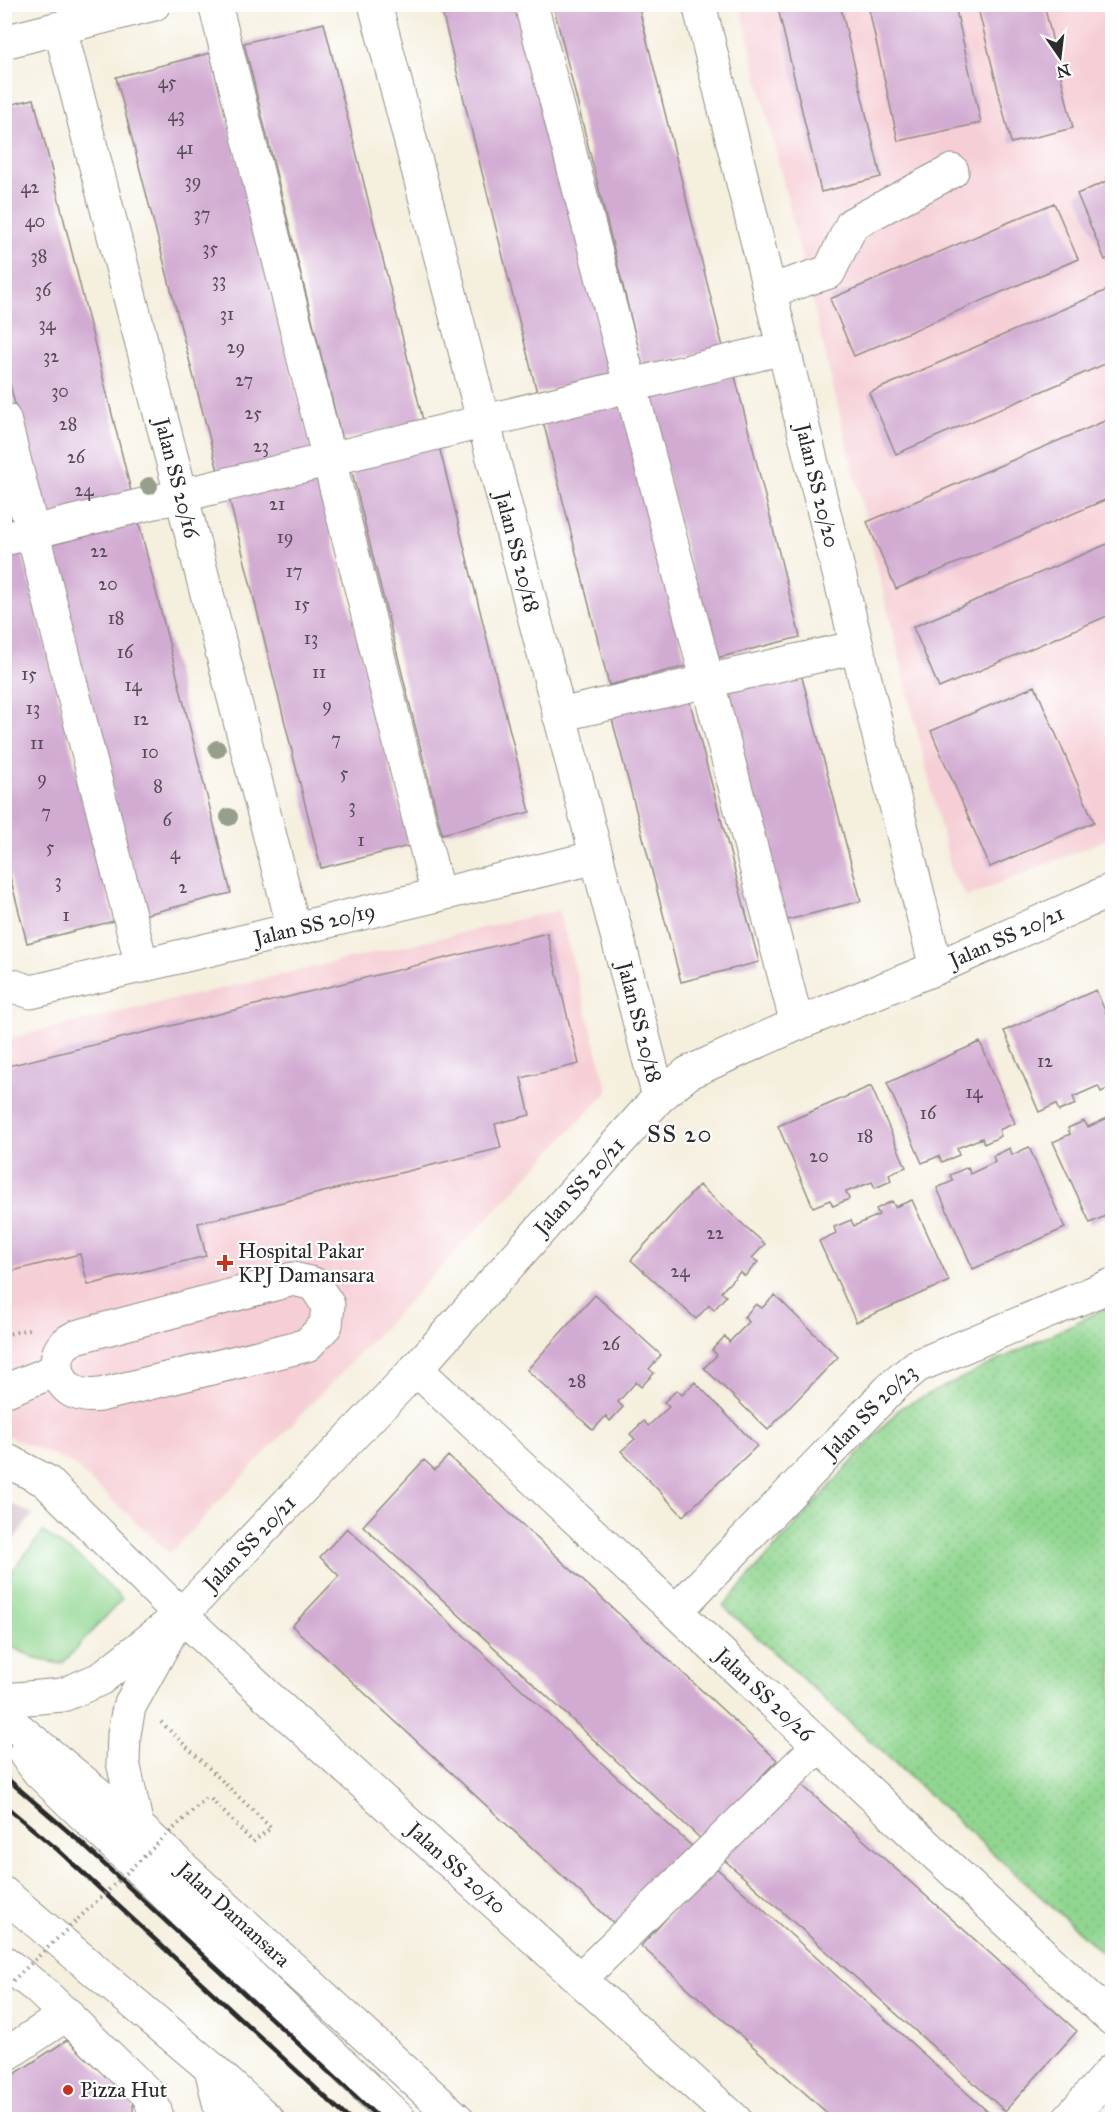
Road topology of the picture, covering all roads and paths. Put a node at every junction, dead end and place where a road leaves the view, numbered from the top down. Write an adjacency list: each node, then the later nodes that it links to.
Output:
1 (154, 4): 6 (street)
2 (215, 4): 14 (street)
3 (375, 4): 13 (street, Jalan SS 20/18)
4 (531, 4): 11 (street)
5 (699, 4): 9 (street, Jalan SS 20/20)
6 (60, 28): 7 (street); 15 (street, Jalan SS 20/16)
7 (4, 42)
8 (952, 171): 9 (street)
9 (769, 291): 10 (street, Jalan SS 20/20)
10 (783, 348): 11 (street); 17 (street, Jalan SS 20/20)
11 (630, 386): 13 (street); 18 (street)
12 (4, 419): 16 (street)
13 (483, 422): 14 (street); 19 (street, Jalan SS 20/18)
14 (329, 460): 15 (street); 22 (street)
15 (182, 496): 16 (street); 23 (street, Jalan SS 20/16)
16 (19, 536): 24 (street)
17 (856, 647): 18 (street); 25 (street, Jalan SS 20/20)
18 (707, 681): 19 (street); 27 (street)
19 (560, 715): 20 (street, Jalan SS 20/18)
20 (597, 857): 22 (street, Jalan SS 20/19); 28 (street, Jalan SS 20/18)
21 (1113, 890): 25 (street, Jalan SS 20/21)
22 (438, 895): 23 (street, Jalan SS 20/19)
23 (294, 929): 24 (street, Jalan SS 20/19)
24 (142, 966): 26 (street, Jalan SS 20/19)
25 (936, 968): 27 (street, Jalan SS 20/21)
26 (18, 987)
27 (797, 1024): 28 (street, Jalan SS 20/21)
28 (659, 1097): 30 (street, Jalan SS 20/21)
29 (1113, 1285): 34 (street, Jalan SS 20/23)
30 (416, 1369): 34 (street, Jalan SS 20/26); 35 (street, Jalan SS 20/21)
31 (57, 1370): 31 (street); 32 (street)
32 (4, 1391)
33 (4, 1459): 35 (street, Jalan SS 20/10)
34 (676, 1611): 40 (street, Jalan SS 20/26)
35 (181, 1615): 36 (street, Jalan SS 20/21); 37 (street, Jalan SS 20/21); 44 (street, Jalan SS 20/10)
36 (135, 1697): 41 (street, Jalan SS 20/21); 45 (path, bridge)
37 (4, 1700)
38 (4, 1717): 41 (street, Jalan Damansara)
39 (4, 1726): 51 (street)
40 (819, 1745): 44 (street); 47 (street, Jalan SS 20/26)
41 (137, 1826): 55 (street, Jalan Damansara)
42 (4, 1894): 49 (street)
43 (4, 1962): 46 (street)
44 (580, 1979): 56 (street, Jalan SS 20/10)
45 (4, 1989)
46 (67, 2014): 48 (street); 52 (street)
47 (1113, 2019)
48 (4, 2056)
49 (211, 2068): 53 (street); 54 (street)
50 (1113, 2070): 57 (street)
51 (389, 2117)
52 (155, 2120)
53 (223, 2120)
54 (268, 2120)
55 (458, 2120)
56 (735, 2120)
57 (1068, 2120)

